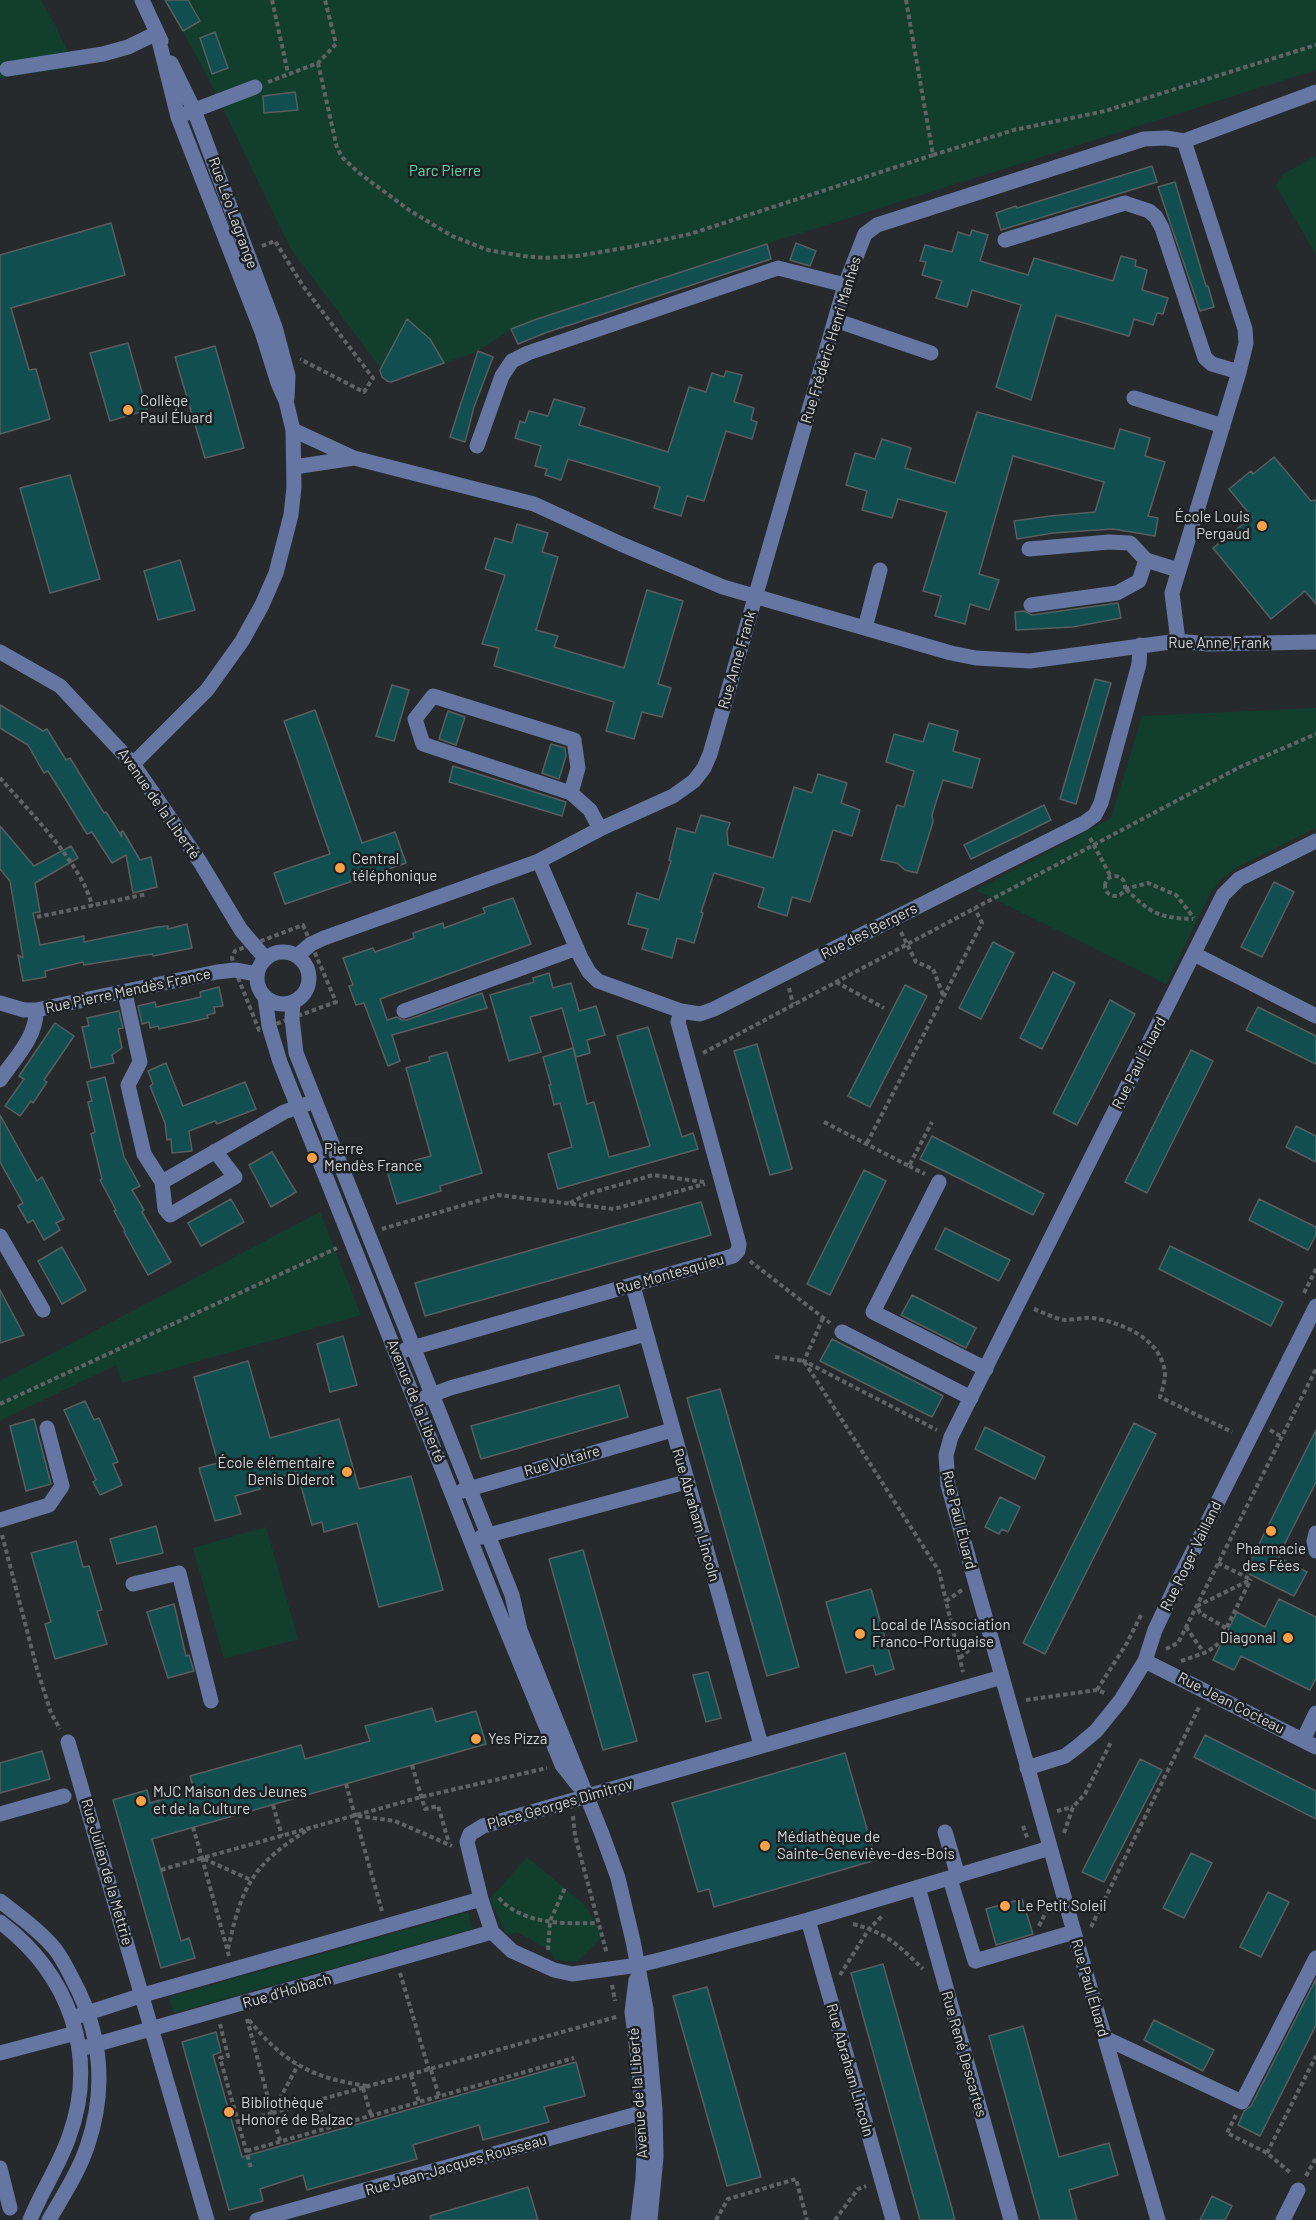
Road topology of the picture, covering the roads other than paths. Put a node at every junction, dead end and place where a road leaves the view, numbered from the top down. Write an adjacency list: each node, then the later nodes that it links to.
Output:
1 (142, 0): 2 (street, Rue Léo Lagrange)
2 (157, 33): 3 (street); 6 (street, Rue Léo Lagrange); 7 (street, Rue Léo Lagrange)
3 (7, 69)
4 (255, 87): 6 (street)
5 (1316, 92): 8 (street, Rue Frédéric Henri Manhès)
6 (194, 110): 7 (street); 15 (street, Rue Léo Lagrange)
7 (178, 117): 15 (street, Rue Léo Lagrange)
8 (1185, 141): 10 (street, Rue Frédéric Henri Manhès); 13 (street)
9 (1005, 240): 13 (street)
10 (845, 285): 11 (street, Rue Frédéric Henri Manhès); 18 (street)
11 (835, 320): 12 (street); 25 (street, Rue Frédéric Henri Manhès)
12 (931, 353)
13 (1239, 372): 16 (street)
14 (1134, 398): 16 (street)
15 (286, 400): 17 (street, Rue Léo Lagrange)
16 (1223, 426): 24 (street)
17 (293, 430): 19 (street); 20 (street, Rue Léo Lagrange)
18 (477, 446)
19 (354, 458): 20 (street); 25 (street)
20 (294, 467): 32 (street, Rue Léo Lagrange)
21 (1029, 549): 22 (street)
22 (1146, 560): 24 (street); 26 (street)
23 (880, 570): 27 (street)
24 (1178, 570): 28 (street)
25 (756, 597): 27 (street, Rue Anne Frank); 34 (street, Rue Anne Frank)
26 (1031, 605)
27 (865, 628): 30 (street, Rue Anne Frank)
28 (1178, 641): 29 (street, Rue Anne Frank); 30 (street, Rue Anne Frank)
29 (1316, 642)
30 (1140, 645): 48 (street, Rue des Bergers)
31 (0, 652): 32 (street, Avenue de la Liberté)
32 (133, 764): 40 (street, Avenue de la Liberté)
33 (571, 793): 33 (street); 34 (street)
34 (600, 830): 36 (street, Rue Anne Frank)
35 (1316, 841): 38 (street, Rue Paul Éluard)
36 (539, 861): 37 (street, Rue des Bergers); 39 (street, Rue Anne Frank)
37 (577, 948): 47 (street); 48 (street, Rue des Bergers)
38 (1194, 954): 49 (street); 64 (street, Rue Paul Éluard)
39 (297, 956): 40 (street); 44 (street)
40 (265, 958): 41 (street)
41 (257, 974): 42 (street, Rue Pierre Mendès France); 43 (street)
42 (124, 993): 46 (street, Rue Pierre Mendès France); 54 (street)
43 (265, 997): 44 (street); 52 (street, Avenue de la Liberté)
44 (293, 1002): 51 (street, Avenue de la Liberté)
45 (0, 1003): 46 (street, Rue Pierre Mendès France)
46 (36, 1010): 50 (street)
47 (404, 1011)
48 (681, 1011): 57 (street, Rue Montesquieu)
49 (1316, 1016)
50 (0, 1080)
51 (315, 1101): 52 (street); 62 (street, Avenue de la Liberté)
52 (299, 1107): 53 (street); 63 (street, Avenue de la Liberté)
53 (215, 1151): 54 (street); 54 (street)
54 (162, 1182)
55 (939, 1182): 64 (street)
56 (0, 1236): 59 (street)
57 (633, 1286): 61 (street, Rue Abraham Lincoln); 62 (street, Rue Montesquieu)
58 (1316, 1306): 80 (street, Rue Roger Vailland)
59 (43, 1310)
60 (842, 1332): 66 (street)
61 (646, 1334): 65 (street); 69 (street, Rue Abraham Lincoln)
62 (413, 1346): 63 (street, Rue Montesquieu); 65 (street, Avenue de la Liberté)
63 (396, 1353): 67 (street, Avenue de la Liberté)
64 (986, 1369): 66 (street, Rue Paul Éluard)
65 (432, 1395): 67 (street); 71 (street, Avenue de la Liberté)
66 (971, 1398): 82 (street, Rue Paul Éluard)
67 (416, 1401): 72 (street, Avenue de la Liberté)
68 (47, 1428): 73 (street)
69 (672, 1430): 70 (street, Rue Abraham Lincoln); 71 (street, Rue Voltaire)
70 (686, 1482): 75 (street); 87 (street, Rue Abraham Lincoln)
71 (470, 1488): 72 (street, Rue Voltaire); 75 (street, Avenue de la Liberté)
72 (453, 1494): 76 (street, Avenue de la Liberté)
73 (0, 1520)
74 (1316, 1533): 77 (street)
75 (488, 1535): 76 (street); 79 (street, Avenue de la Liberté)
76 (471, 1540): 79 (street, Avenue de la Liberté)
77 (1316, 1551)
78 (133, 1584): 83 (street)
79 (508, 1616): 81 (street, Avenue de la Liberté)
80 (1145, 1661): 86 (street, Rue Jean Cocteau); 88 (street, Rue Roger Vailland)
81 (528, 1665): 90 (street, Avenue de la Liberté); 90 (street, Avenue de la Liberté)
82 (1002, 1677): 87 (street, Place Georges Dimitrov); 88 (street, Rue Paul Éluard)
83 (211, 1701)
84 (1316, 1713): 86 (street)
85 (68, 1742): 104 (street, Rue Julien de la Mettrie)
86 (1309, 1743)
87 (761, 1745): 90 (street, Place Georges Dimitrov)
88 (1027, 1768): 93 (street, Rue Paul Éluard)
89 (64, 1796): 91 (street)
90 (588, 1797): 96 (street, Place Georges Dimitrov); 103 (street, Avenue de la Liberté)
91 (0, 1814)
92 (945, 1832): 94 (street)
93 (1052, 1855): 94 (street); 101 (street, Rue Paul Éluard)
94 (954, 1877): 95 (street); 101 (street)
95 (918, 1887): 98 (street); 124 (street, Rue René Descartes)
96 (488, 1896): 100 (street); 104 (street)
97 (0, 1901): 105 (street)
98 (808, 1920): 103 (street); 123 (street, Rue Abraham Lincoln)
99 (0, 1922): 106 (street)
100 (492, 1932): 103 (street); 107 (street, Rue d'Holbach)
101 (1074, 1932): 109 (street, Rue Paul Éluard)
102 (1316, 1958): 109 (street)
103 (639, 1965): 113 (street, Avenue de la Liberté)
104 (143, 1995): 105 (street); 107 (street, Rue Julien de la Mettrie)
105 (88, 2013): 106 (street); 110 (street)
106 (72, 2018): 108 (street)
107 (153, 2029): 110 (street, Rue d'Holbach); 119 (street, Rue Julien de la Mettrie)
108 (76, 2033): 111 (street); 112 (street)
109 (1105, 2038): 125 (street, Rue Paul Éluard)
110 (98, 2044): 111 (street, Rue d'Holbach); 118 (street)
111 (80, 2049): 117 (street)
112 (0, 2053)
113 (649, 2111): 120 (street, Rue Jean-Jacques Rousseau); 121 (street, Avenue de la Liberté); 122 (street, Avenue de la Liberté)
114 (0, 2168): 116 (street)
115 (1297, 2183): 126 (street)
116 (10, 2208)
117 (30, 2220)
118 (49, 2220)
119 (207, 2220)
120 (257, 2220)
121 (638, 2220)
122 (650, 2220)
123 (893, 2220)
124 (1011, 2220)
125 (1158, 2220)
126 (1283, 2220)

